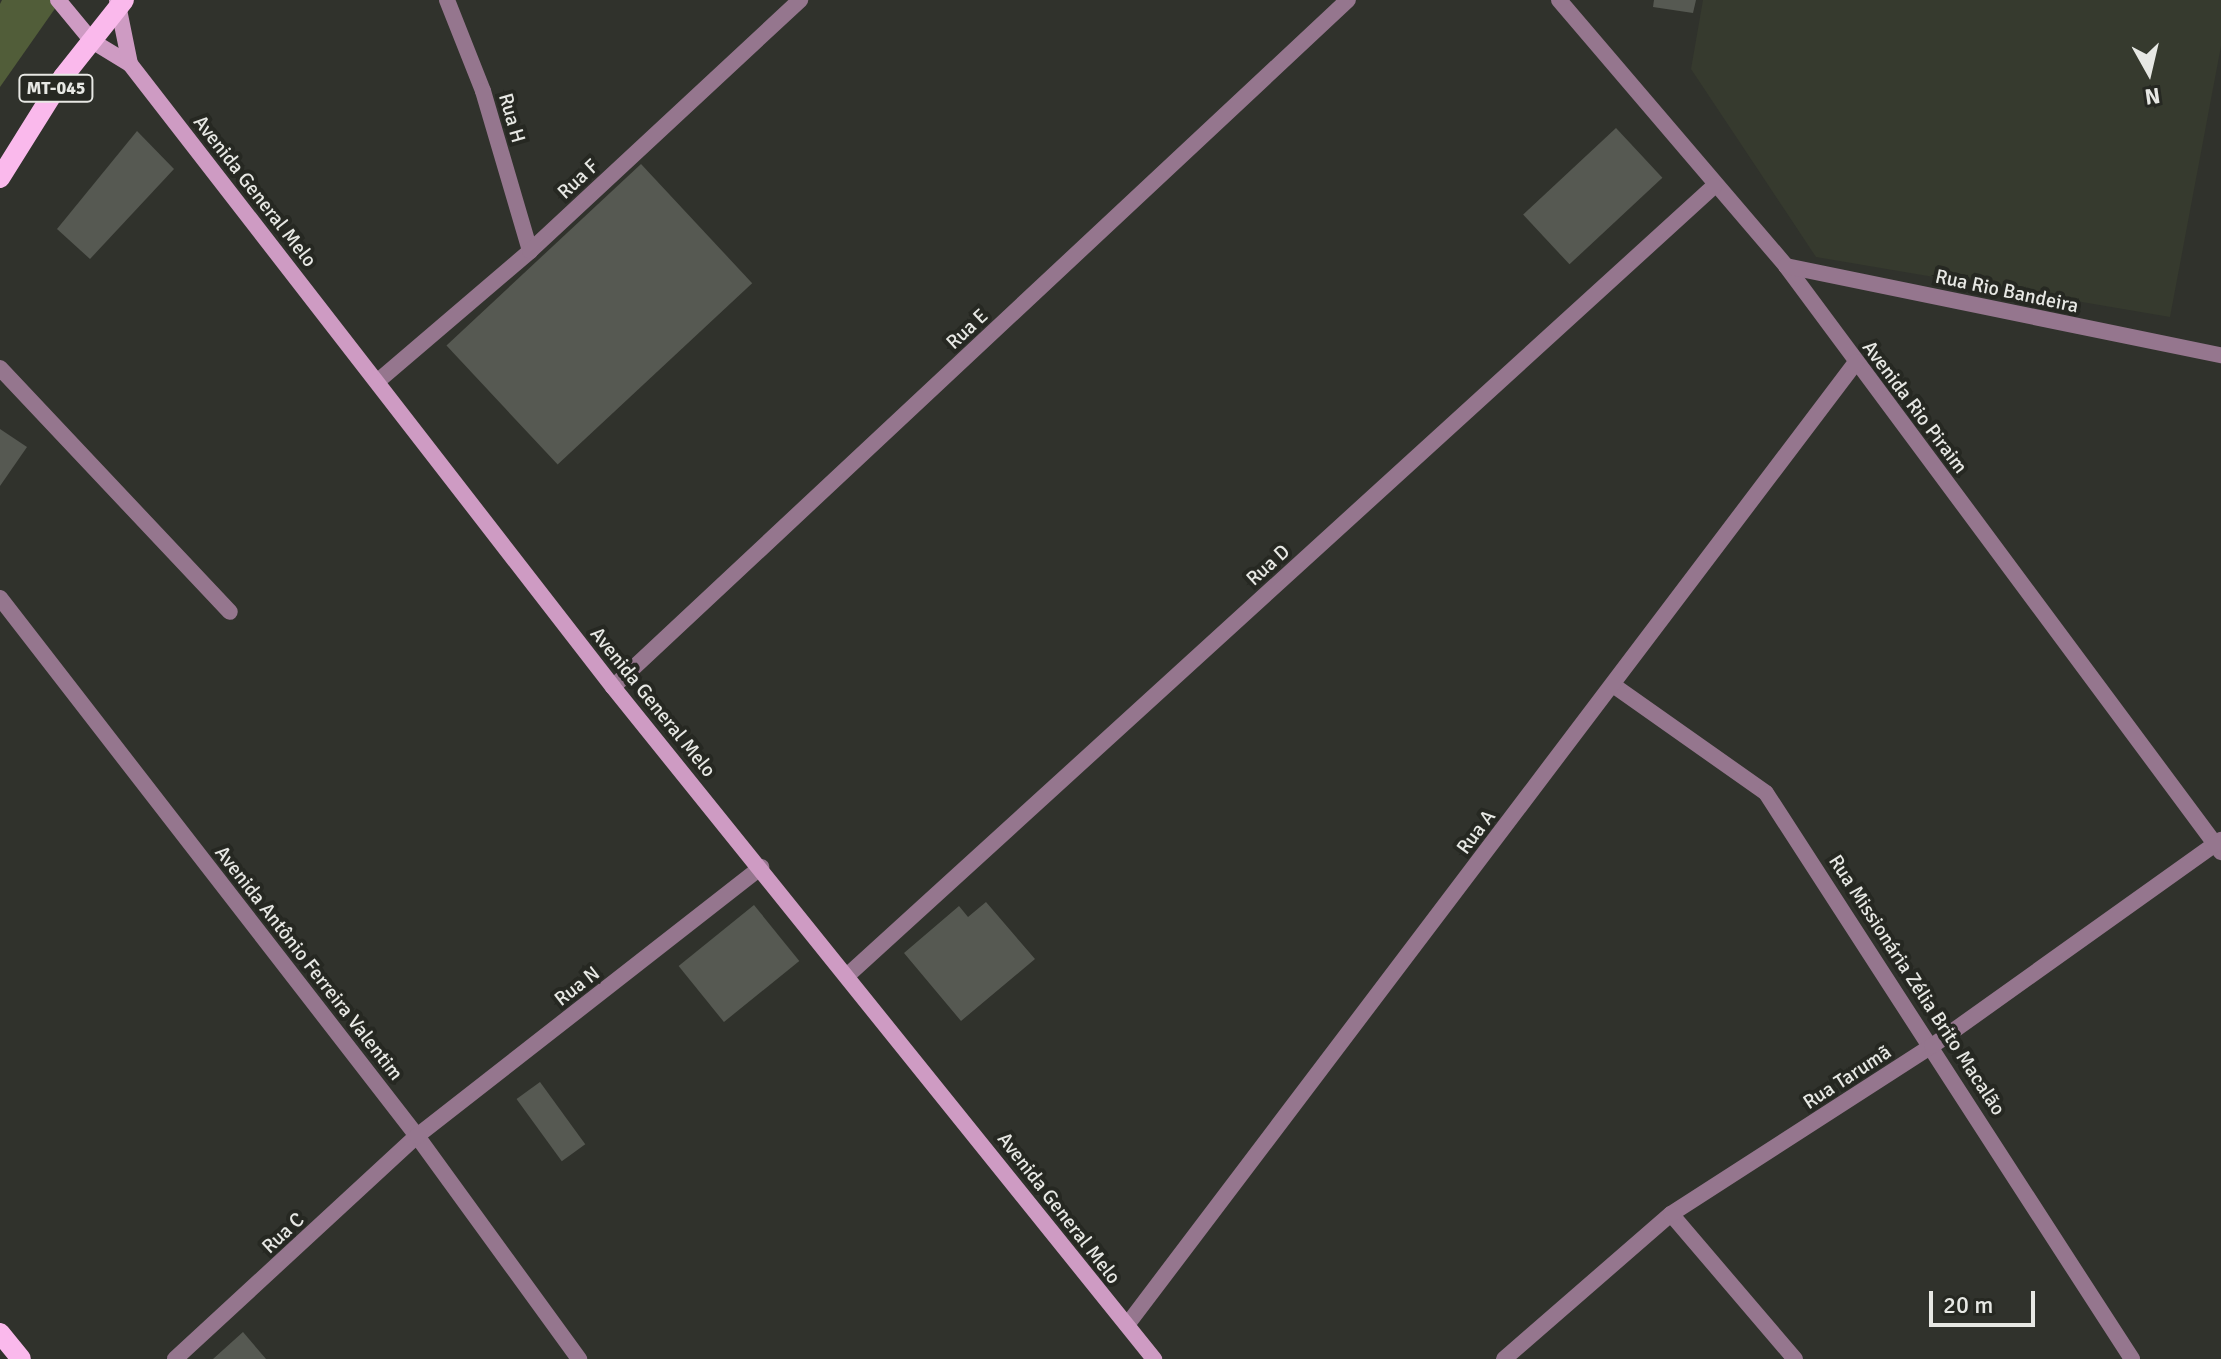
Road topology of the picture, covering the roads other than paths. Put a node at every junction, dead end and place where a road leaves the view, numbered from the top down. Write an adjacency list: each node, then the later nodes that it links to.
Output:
1 (58, 0): 7 (main road, Avenida General Melo)
2 (447, 0): 11 (street, Rua H)
3 (800, 0): 11 (street, Rua F)
4 (1348, 0): 20 (street, Rua E)
5 (1559, 0): 10 (street, Avenida Rio Piraim)
6 (121, 1): 7 (main road, MT-045); 8 (main road, Avenida General Melo)
7 (92, 41): 8 (main road, Avenida General Melo); 9 (main road, MT-045)
8 (130, 64): 16 (main road, Avenida General Melo)
9 (0, 178)
10 (1714, 186): 12 (street, Avenida Rio Piraim); 23 (street, Rua D)
11 (530, 251): 16 (street, Rua F)
12 (1786, 266): 13 (street, Rua Rio Bandeira); 14 (street, Avenida Rio Piraim)
13 (2221, 355)
14 (1856, 362): 19 (street, Rua A); 21 (street, Avenida Rio Piraim)
15 (0, 368): 18 (street)
16 (378, 381): 20 (main road, Avenida General Melo)
17 (0, 598): 25 (street, Avenida Antônio Ferreira Valentim)
18 (230, 612)
19 (1613, 685): 24 (street, Rua Missionária Zélia Brito Macalão); 27 (street, Rua A)
20 (613, 687): 22 (main road, Avenida General Melo)
21 (2219, 845): 24 (street, Rua Tarumã)
22 (761, 867): 23 (main road, Avenida General Melo); 25 (street, Rua N)
23 (849, 974): 27 (main road, Avenida General Melo)
24 (1932, 1046): 26 (street, Rua Tarumã); 35 (street, Rua Missionária Zélia Brito Macalão)
25 (417, 1136): 30 (street, Rua C); 31 (street, Avenida Antônio Ferreira Valentim)
26 (1671, 1214): 33 (street, Rua Tarumã); 34 (street)
27 (1127, 1325): 32 (main road, Avenida General Melo)
28 (0, 1333): 29 (main road)
29 (21, 1359)
30 (175, 1359)
31 (579, 1359)
32 (1154, 1359)
33 (1504, 1359)
34 (1795, 1359)
35 (2132, 1359)

